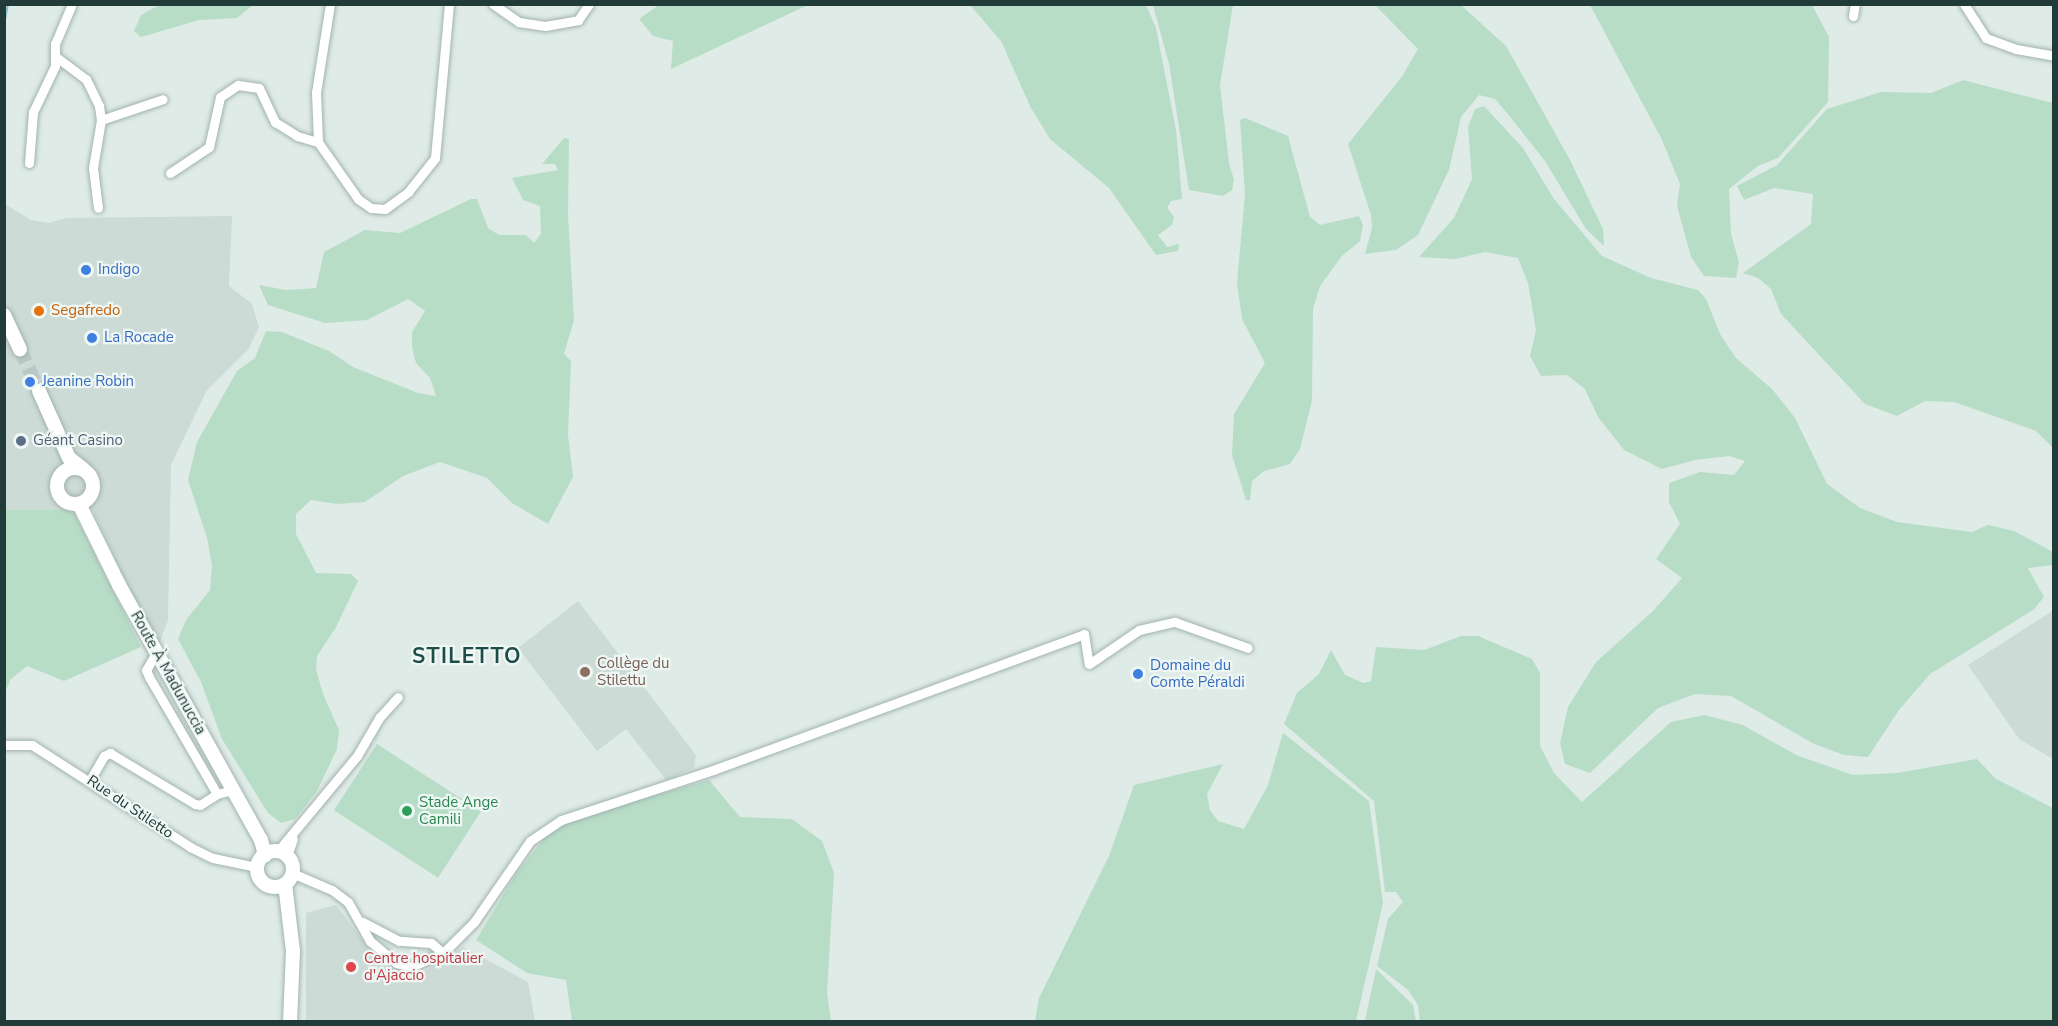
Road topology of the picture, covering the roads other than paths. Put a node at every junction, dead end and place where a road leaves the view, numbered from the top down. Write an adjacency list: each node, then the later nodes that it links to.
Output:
1 (72, 4): 9 (street)
2 (330, 4): 13 (street)
3 (449, 4): 13 (street)
4 (493, 4): 5 (street)
5 (589, 4)
6 (1855, 4): 8 (street)
7 (1964, 4): 10 (street)
8 (1853, 16)
9 (55, 56): 12 (street); 14 (street)
10 (2054, 56)
11 (163, 99): 12 (street)
12 (101, 120): 16 (street)
13 (318, 142): 15 (street)
14 (29, 163)
15 (170, 173)
16 (98, 208)
17 (4, 315): 18 (main road)
18 (4, 335)
19 (83, 469): 20 (main road); 20 (main road); 21 (main road)
20 (66, 470): 21 (main road)
21 (79, 504): 23 (main road, Route À Madunuccia)
22 (1248, 648): 32 (street)
23 (156, 653): 27 (main road, Route À Madunuccia); 28 (street)
24 (398, 698): 29 (street)
25 (4, 745): 26 (street, Rue du Stiletto)
26 (90, 780): 28 (street); 29 (street, Rue du Stiletto)
27 (233, 790): 28 (street); 29 (main road, Route À Madunuccia)
28 (217, 794)
29 (272, 856): 30 (main road); 30 (main road, Route À Madunuccia)
30 (284, 881): 31 (street); 33 (main road)
31 (363, 922): 32 (street); 32 (street)
32 (443, 953)
33 (290, 1022)

